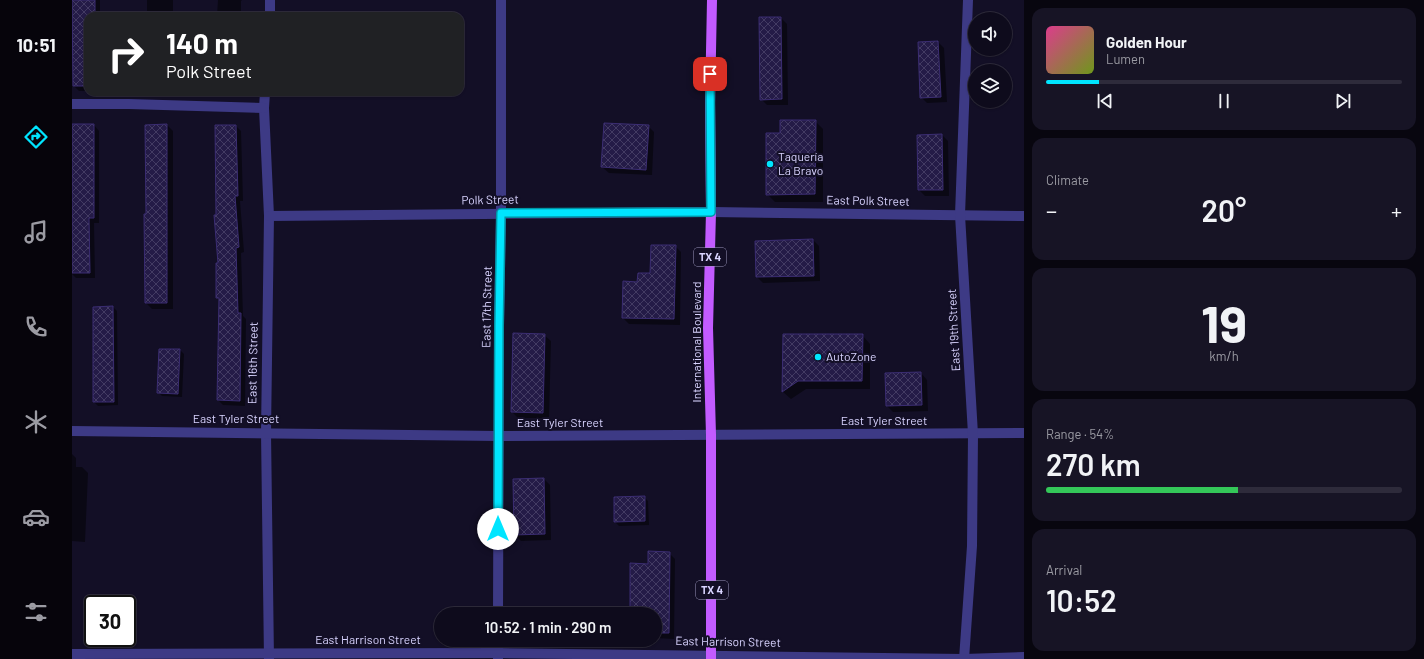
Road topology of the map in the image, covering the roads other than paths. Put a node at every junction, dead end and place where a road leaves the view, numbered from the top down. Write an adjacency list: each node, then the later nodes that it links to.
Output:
1 (270, 0): 5 (street)
2 (501, 0): 10 (street, East 17th Street)
3 (712, 0): 9 (main road, International Boulevard / TX 4)
4 (968, 0): 11 (street, East 19th Street)
5 (270, 12)
6 (265, 96): 8 (street, East 16th Street)
7 (72, 104): 8 (street)
8 (264, 108): 12 (street, East 16th Street)
9 (711, 212): 10 (street, Polk Street); 11 (street, East Polk Street); 18 (main road, International Boulevard / TX 4)
10 (501, 213): 12 (street, Polk Street); 19 (street, East 17th Street)
11 (960, 215): 13 (street, East Polk Street); 17 (street, East 19th Street)
12 (270, 216): 15 (street, East 16th Street)
13 (1024, 216)
14 (72, 432): 15 (street, East Tyler Street)
15 (266, 432): 19 (street, East Tyler Street); 22 (street, East 16th Street)
16 (1024, 433): 17 (street, East Tyler Street)
17 (973, 434): 18 (street, East Tyler Street); 26 (street, East 19th Street)
18 (711, 435): 19 (street, East Tyler Street); 24 (main road, International Boulevard / TX 4)
19 (499, 436): 20 (street, East 17th Street)
20 (498, 607)
21 (72, 654): 22 (street, East Harrison Street)
22 (269, 656): 23 (street, East Harrison Street)
23 (498, 656): 24 (street, East Harrison Street)
24 (712, 657): 26 (street, East Harrison Street)
25 (1024, 657): 26 (street, East Harrison Street)
26 (964, 659)

